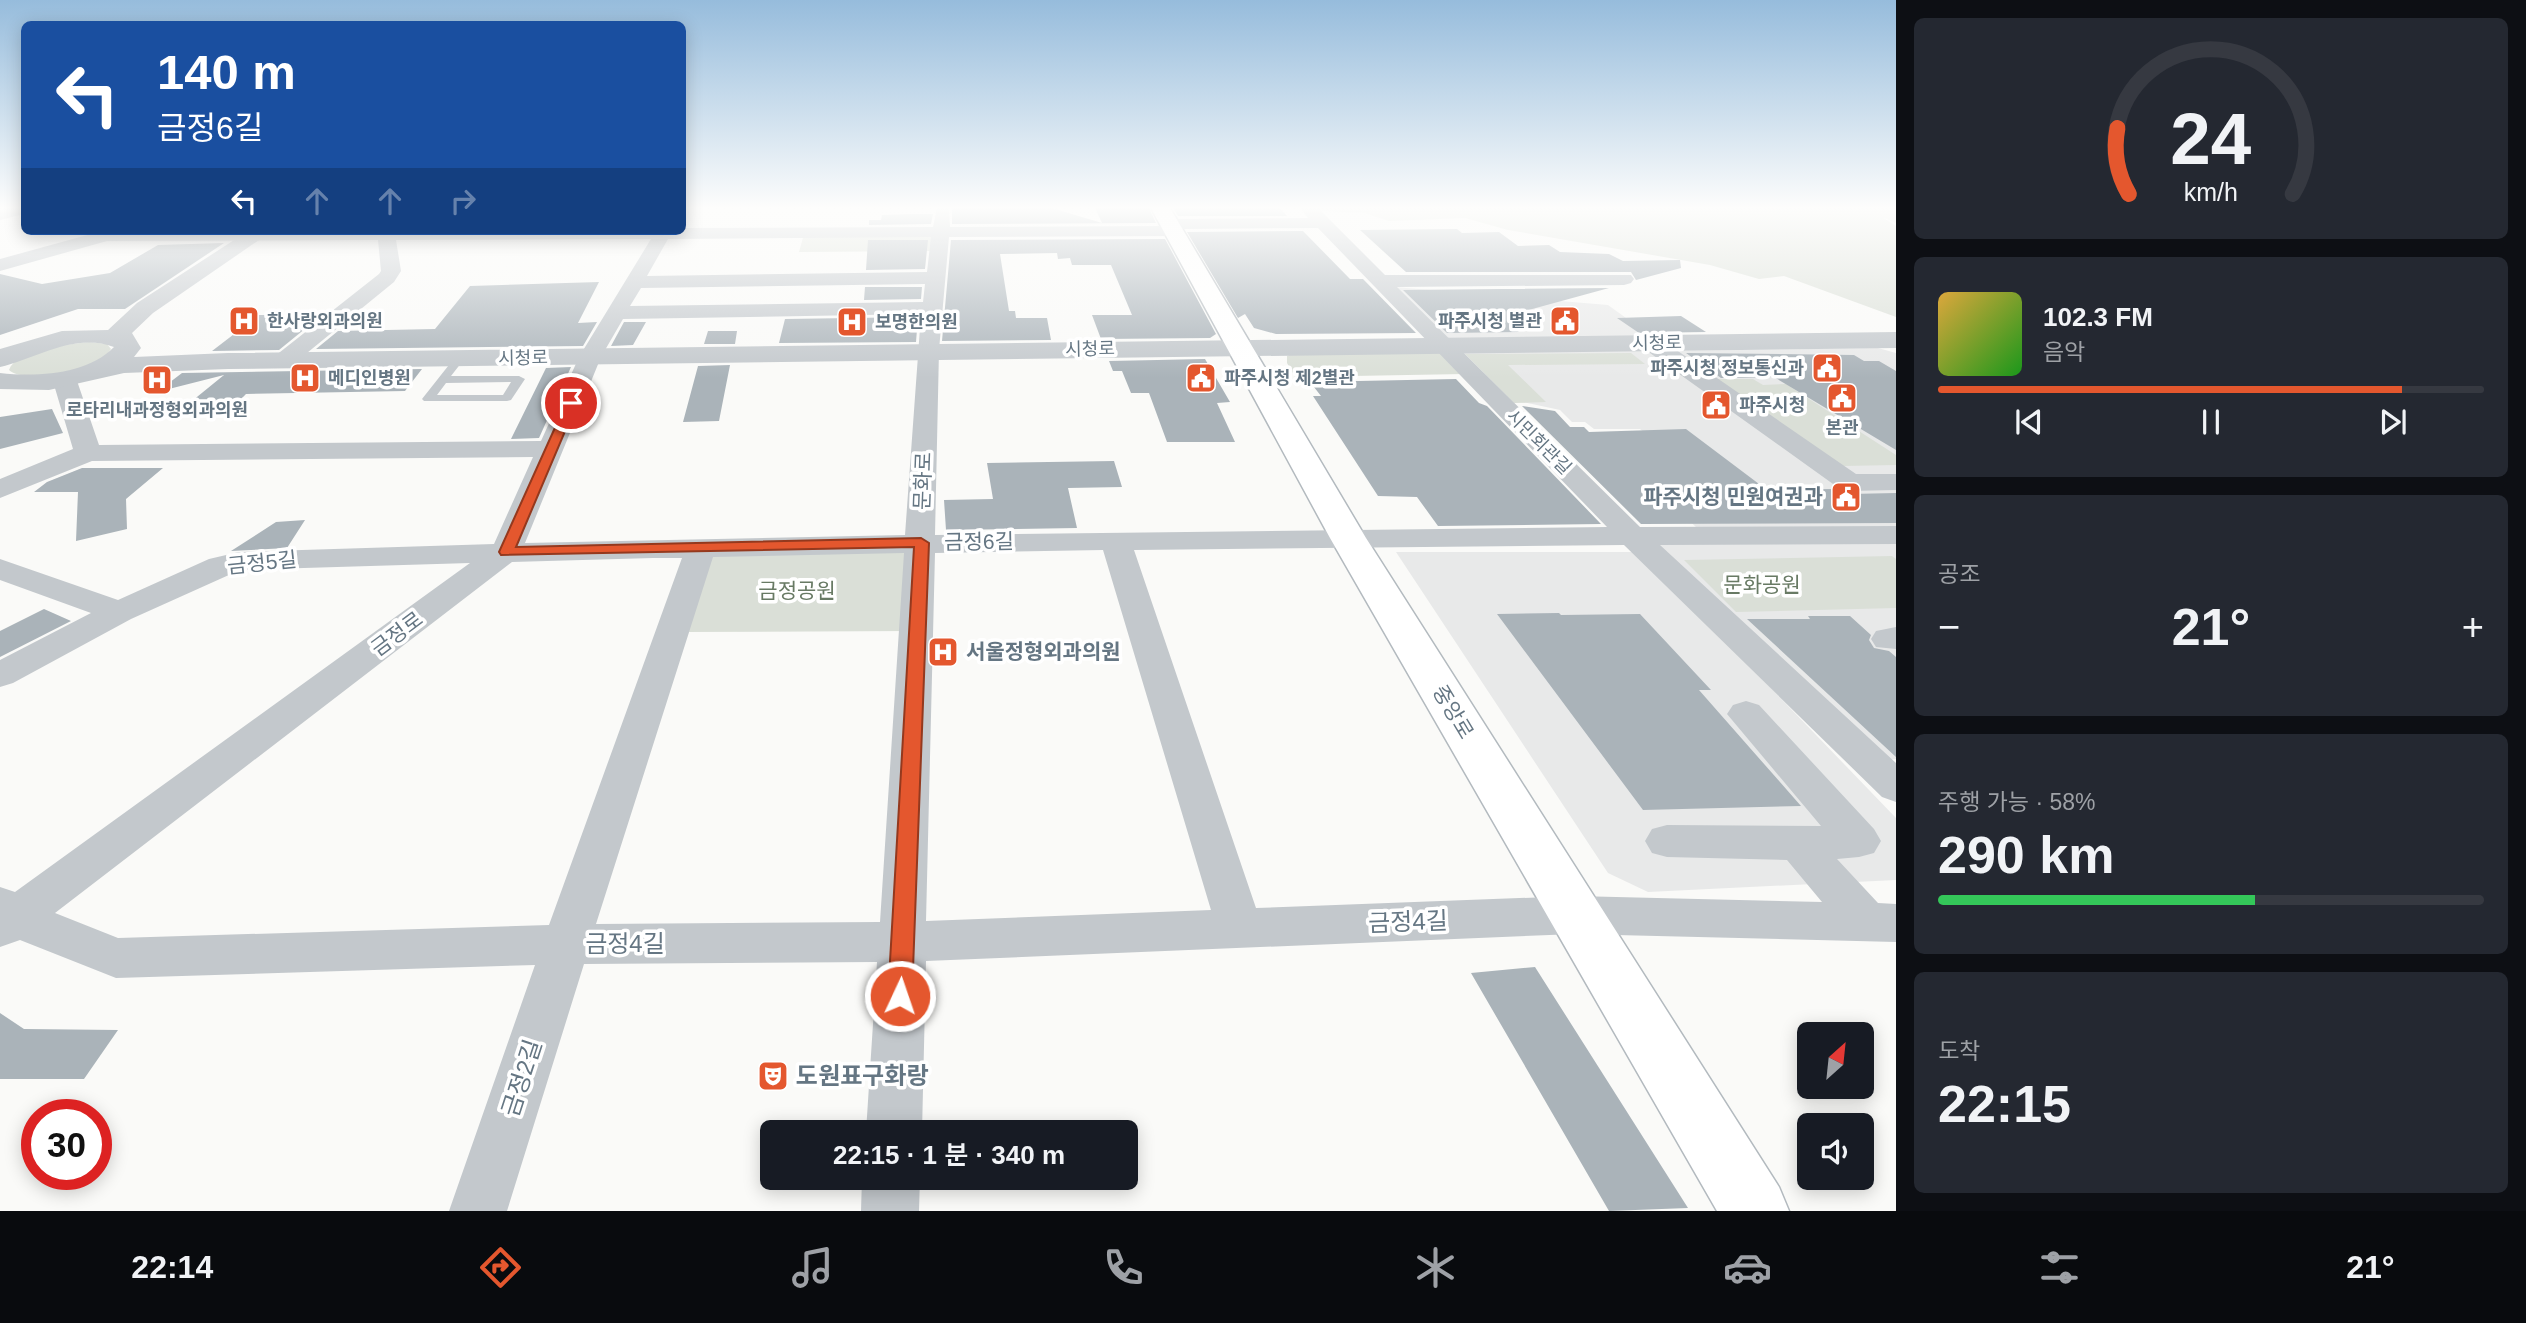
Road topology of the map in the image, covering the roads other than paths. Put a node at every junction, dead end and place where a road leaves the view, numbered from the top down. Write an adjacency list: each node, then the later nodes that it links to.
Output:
1 (211, 265): 11 (street)
2 (390, 265): 28 (street)
3 (644, 265): 10 (street, 금정로)
4 (936, 265): 7 (street, 문화로)
5 (1193, 265): 21 (main road, 중앙로)
6 (1365, 265): 9 (street, 시민회관길)
7 (935, 278): 10 (street); 12 (street, 문화로)
8 (1624, 279): 9 (street)
9 (1381, 281): 20 (street, 시민회관길)
10 (634, 282): 13 (street, 금정로)
11 (145, 308): 15 (street); 19 (street)
12 (932, 308): 13 (street); 23 (street, 문화로)
13 (616, 313): 24 (street, 금정로)
14 (0, 339): 15 (street)
15 (61, 339): 19 (street); 26 (street)
16 (1868, 340): 17 (street, 시청로); 18 (street, 시청로); 22 (street)
17 (1896, 340)
18 (1651, 343): 20 (street, 시청로); 35 (street)
19 (124, 344): 27 (street); 29 (street)
20 (1445, 346): 21 (street, 시청로); 37 (street, 시민회관길)
21 (1238, 347): 23 (street, 시청로); 38 (main road, 중앙로)
22 (1896, 348)
23 (928, 350): 24 (street, 시청로); 41 (street, 문화로)
24 (590, 357): 25 (street, 시청로); 33 (street, 금정로)
25 (460, 358): 28 (street, 시청로); 31 (lane)
26 (0, 359)
27 (228, 361): 28 (street, 시청로); 29 (street)
28 (283, 361)
29 (90, 371): 30 (street)
30 (64, 378): 32 (street); 34 (street)
31 (441, 380): 31 (lane)
32 (8, 384)
33 (552, 449): 34 (street); 43 (street, 금정로)
34 (88, 453): 36 (street)
35 (1896, 482)
36 (0, 489)
37 (1633, 537): 38 (street, 금정6길); 39 (street, 금정6길); 48 (street, 시민회관길)
38 (1348, 538): 40 (street, 금정6길); 51 (main road, 중앙로)
39 (1892, 538)
40 (1115, 540): 41 (street, 금정6길); 54 (street)
41 (921, 543): 42 (street, 금정6길); 55 (street, 문화로)
42 (701, 548): 43 (street, 금정6길); 56 (street, 금정2길)
43 (506, 552): 45 (street, 금정5길); 52 (street, 금정로)
44 (0, 569): 45 (street)
45 (119, 611): 46 (street, 금정5길)
46 (0, 675)
47 (1746, 714): 50 (street)
48 (1896, 787)
49 (1667, 841): 50 (street)
50 (1798, 844): 53 (street)
51 (1575, 915): 53 (street, 금정4길); 54 (street, 금정4길); 61 (main road, 중앙로)
52 (6, 918): 56 (street, 금정4길)
53 (1882, 924)
54 (1240, 929): 55 (street, 금정4길)
55 (903, 942): 56 (street, 금정4길); 57 (street, 문화로)
56 (566, 944): 59 (street, 금정2길)
57 (895, 1120)
58 (891, 1190): 60 (street)
59 (478, 1211)
60 (890, 1211)
61 (1755, 1211)

